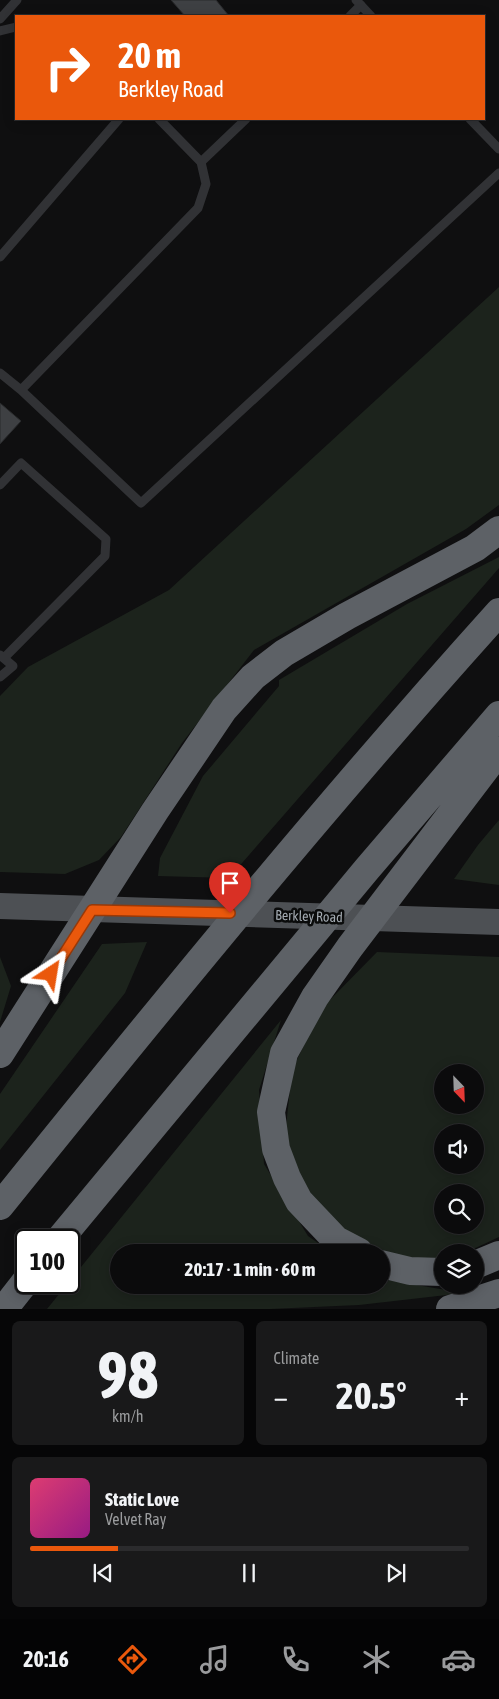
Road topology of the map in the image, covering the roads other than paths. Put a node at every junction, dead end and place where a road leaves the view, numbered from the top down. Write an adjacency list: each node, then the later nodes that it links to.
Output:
1 (17, 0): 5 (lane)
2 (358, 3): 3 (lane); 4 (lane)
3 (351, 15)
4 (370, 15)
5 (0, 19)
6 (15, 27): 7 (lane)
7 (0, 31)
8 (119, 120): 15 (lane)
9 (160, 120): 13 (lane)
10 (245, 120): 13 (lane)
11 (471, 120): 12 (lane)
12 (499, 149)
13 (202, 162): 17 (lane)
14 (499, 173): 17 (lane)
15 (0, 257)
16 (0, 373): 17 (lane)
17 (21, 390)
18 (0, 485): 21 (lane)
19 (499, 530): 26 (highway)
20 (499, 612): 29 (highway)
21 (2, 656): 22 (lane)
22 (0, 677)
23 (499, 715): 30 (highway)
24 (499, 751): 31 (highway)
25 (0, 906): 26 (main road, Berkley Road)
26 (92, 910): 27 (main road, Berkley Road); 28 (highway)
27 (499, 922)
28 (0, 1054)
29 (0, 1206)
30 (68, 1229)
31 (344, 1244)
32 (499, 1255): 33 (highway)
33 (484, 1261)
34 (390, 1266): 35 (highway)
35 (434, 1272)
36 (499, 1293): 39 (highway)
37 (16, 1294): 38 (highway)
38 (4, 1309)
39 (450, 1309)

